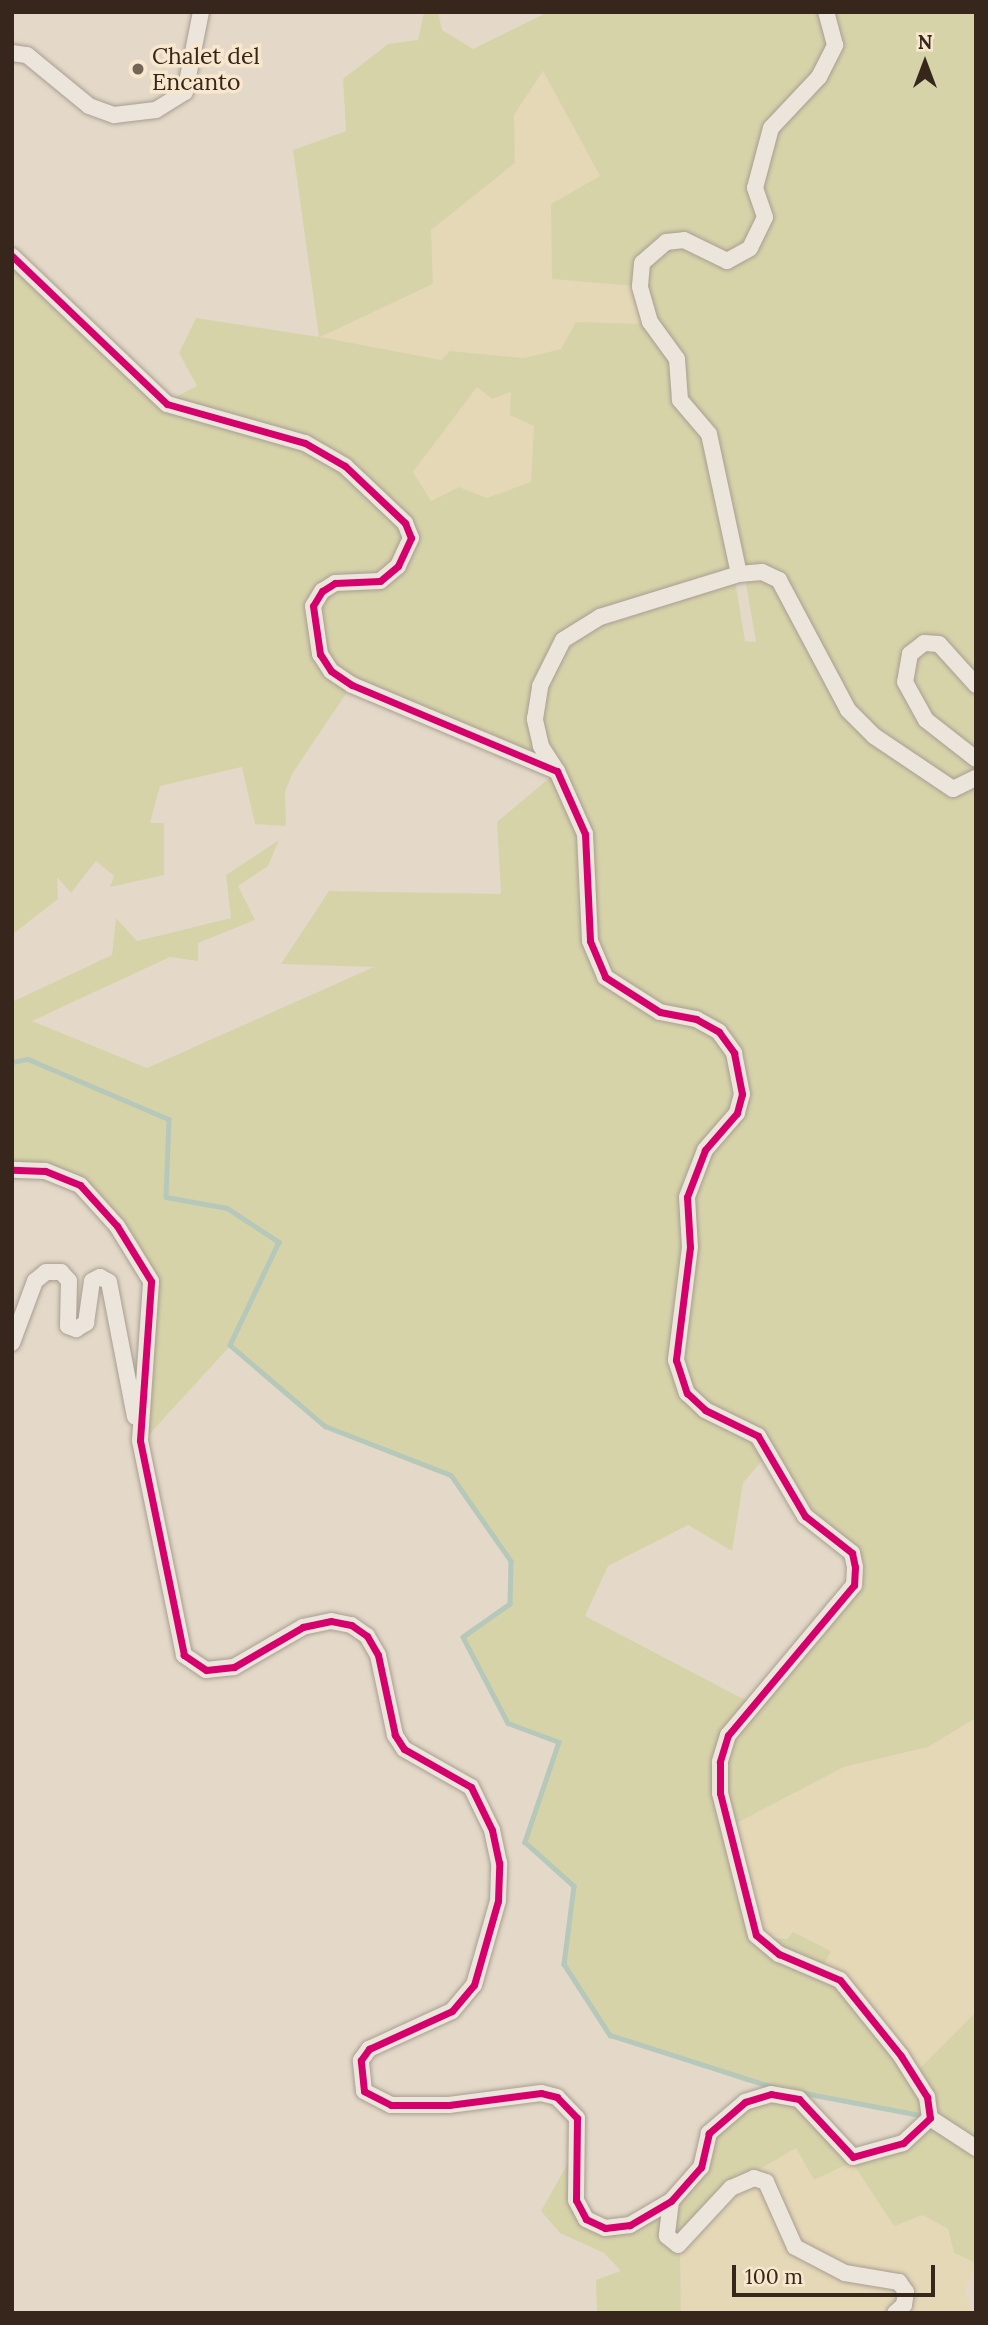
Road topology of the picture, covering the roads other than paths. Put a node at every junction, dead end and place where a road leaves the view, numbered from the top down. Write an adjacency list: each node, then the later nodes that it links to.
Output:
1 (201, 12): 3 (street)
2 (825, 12): 5 (street)
3 (12, 53)
4 (12, 256): 8 (street)
5 (739, 574): 8 (street); 9 (street)
6 (976, 685): 7 (street)
7 (976, 760)
8 (557, 771): 13 (street)
9 (976, 778)
10 (12, 1170): 12 (street)
11 (12, 1343): 12 (street)
12 (140, 1440): 15 (street)
13 (930, 2118): 14 (street); 15 (street)
14 (976, 2148)
15 (671, 2201): 16 (street)
16 (895, 2313)

